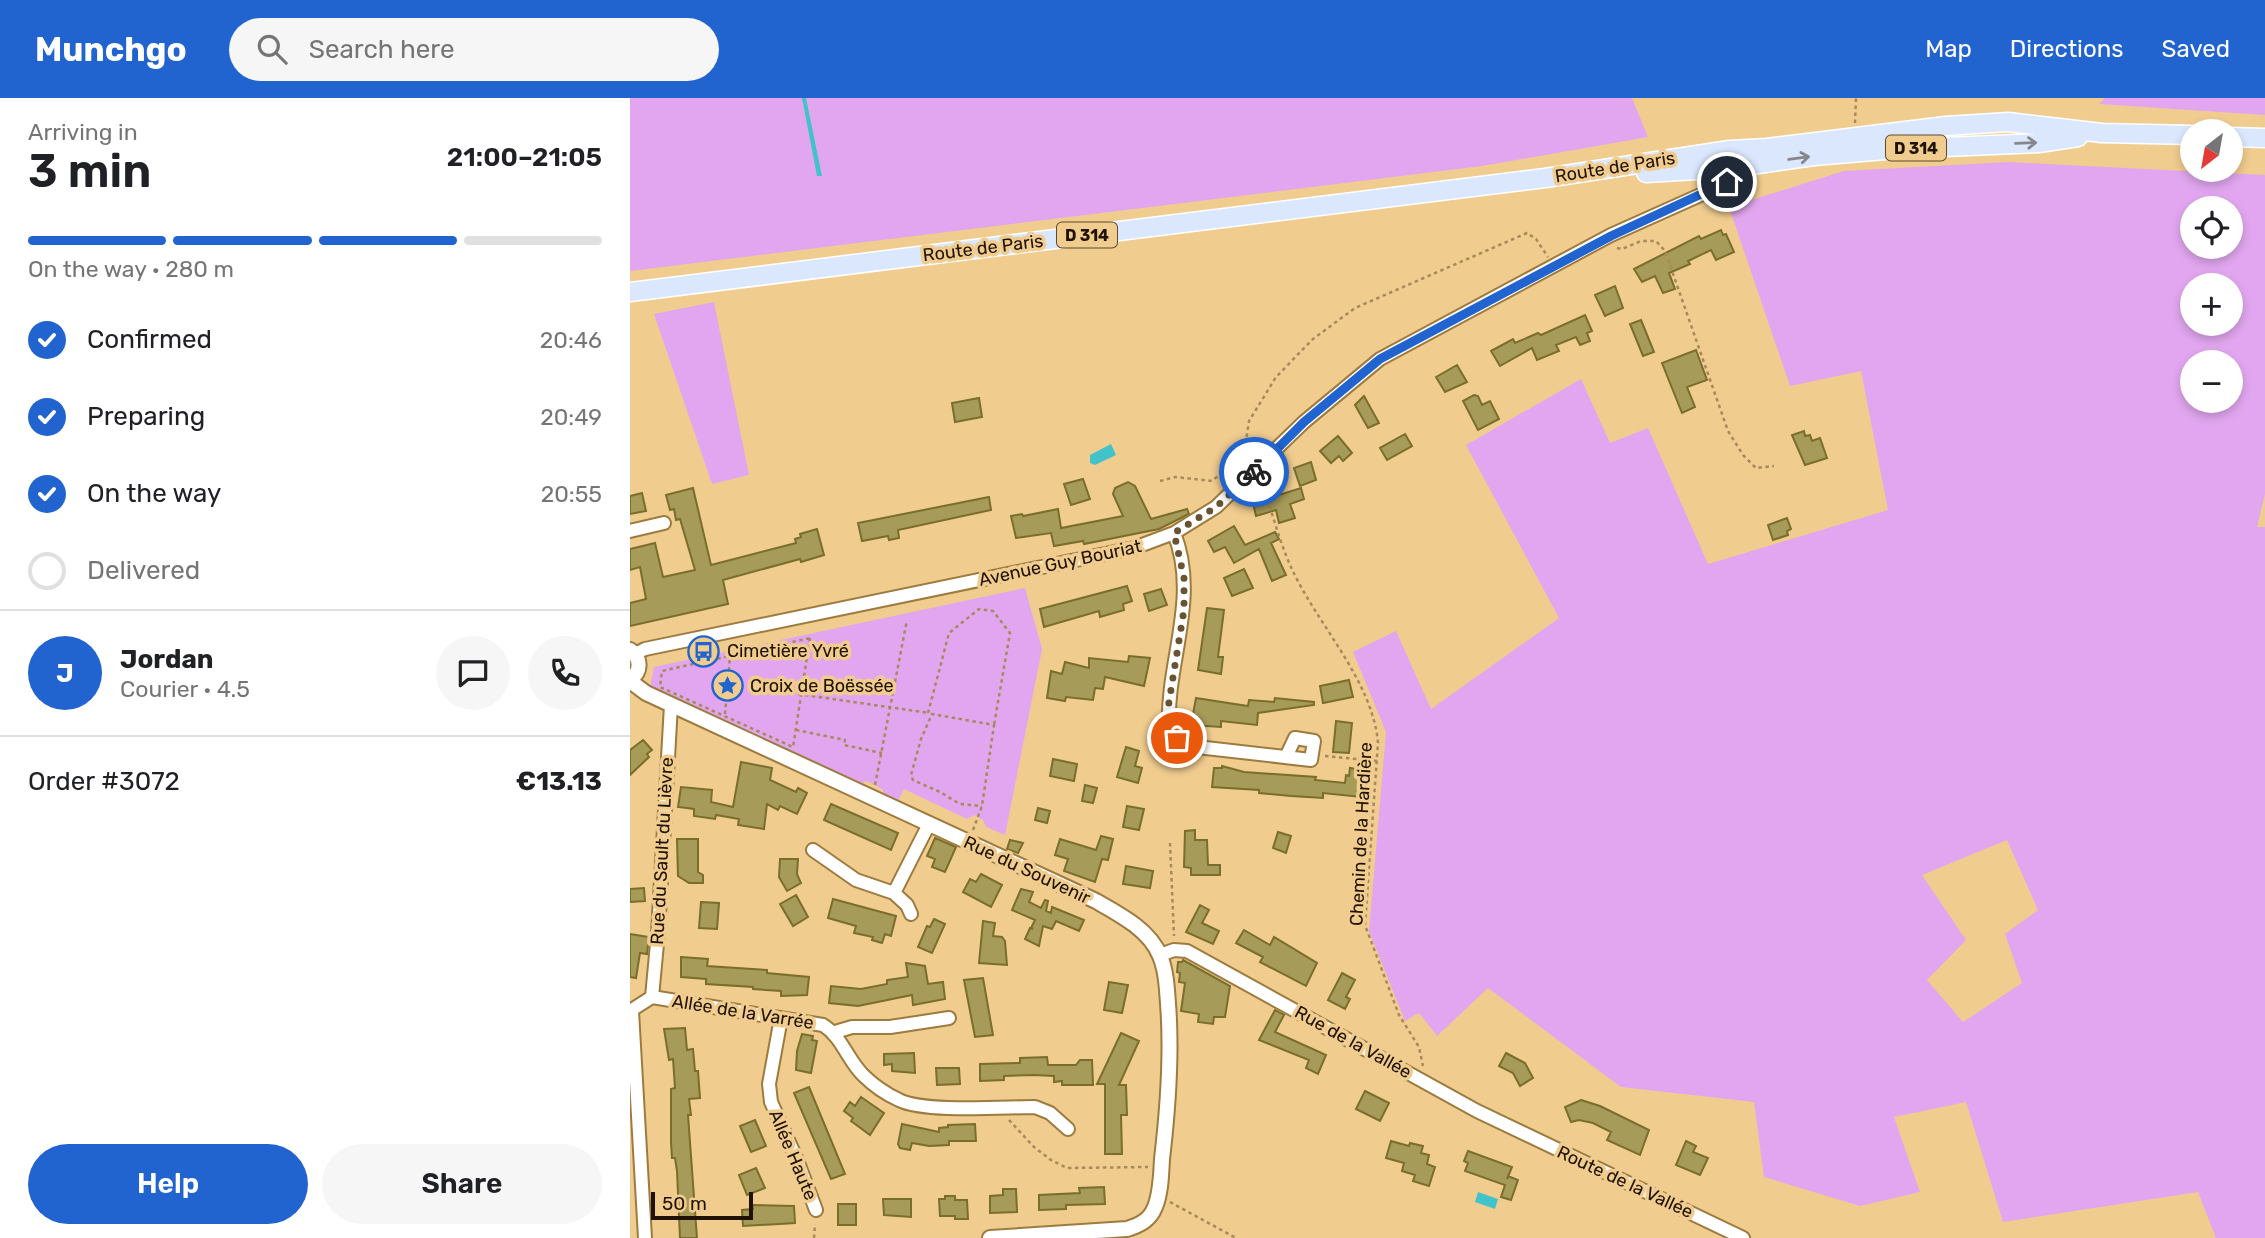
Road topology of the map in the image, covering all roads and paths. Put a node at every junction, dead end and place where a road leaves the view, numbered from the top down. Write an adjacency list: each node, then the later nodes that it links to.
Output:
1 (1856, 98): 4 (path)
2 (2102, 133): 3 (main road, Route de Paris / D 314); 4 (main road, Route de Paris / D 314); 8 (main road, Route de Paris / D 314, one-way to 2)
3 (2180, 135)
4 (1853, 137): 7 (main road, Route de Paris / D 314)
5 (2244, 137): 6 (main road)
6 (2265, 138)
7 (1730, 150): 8 (street); 9 (main road, Route de Paris / D 314)
8 (1731, 168): 9 (main road, Route de Paris / D 314); 10 (street, Avenue Guy Bouriat)
9 (1545, 177): 12 (main road, Route de Paris / D 314)
10 (1611, 236): 11 (street, Avenue Guy Bouriat); 13 (path)
11 (1553, 266): 15 (path); 18 (street, Avenue Guy Bouriat)
12 (630, 292)
13 (1774, 466)
14 (1256, 480): 34 (path, Chemin de la Hardière)
15 (1160, 481)
16 (664, 523): 17 (street)
17 (630, 531)
18 (1174, 533): 20 (street, Avenue Guy Bouriat); 33 (street)
19 (907, 620): 27 (path)
20 (633, 652): 23 (street)
21 (730, 656): 22 (path); 25 (path); 29 (path)
22 (652, 678)
23 (630, 680): 26 (street, Rue du Souvenir)
24 (791, 693): 25 (path)
25 (801, 695): 27 (path); 31 (path)
26 (671, 705): 37 (street, Rue du Souvenir); 44 (street, Rue du Sault du Lièvre)
27 (891, 708): 28 (path); 31 (path)
28 (930, 713): 30 (path); 30 (path); 36 (path)
29 (725, 716)
30 (994, 725): 36 (path)
31 (882, 753): 35 (path)
32 (1312, 755): 33 (street); 33 (street); 34 (path)
33 (1286, 757)
34 (1377, 761): 49 (path, Chemin de la Hardière)
35 (875, 785)
36 (982, 806): 38 (path)
37 (929, 824): 38 (street, Rue du Souvenir); 41 (street)
38 (968, 843): 43 (street, Rue du Souvenir)
39 (1170, 843): 43 (path)
40 (813, 850): 41 (street)
41 (894, 893): 42 (street)
42 (911, 914)
43 (1167, 953): 49 (street, Rue de la Vallée); 54 (street, Rue du Souvenir)
44 (652, 997): 45 (street, Allée de la Varrée); 46 (street, Allée de la Varrée)
45 (631, 1011): 57 (street)
46 (781, 1018): 48 (street, Allée de la Varrée); 55 (street, Allée Haute)
47 (949, 1018): 48 (street)
48 (835, 1032): 50 (street, Allée de la Varrée)
49 (1418, 1079): 52 (street, Rue de la Vallée)
50 (1004, 1107): 51 (street, Allée de la Varrée); 53 (path)
51 (1068, 1129)
52 (1544, 1144): 60 (street, Route de la Vallée)
53 (1145, 1167)
54 (1158, 1195): 56 (street, Rue du Souvenir); 59 (path)
55 (816, 1210)
56 (1140, 1232): 58 (street)
57 (645, 1238)
58 (990, 1238)
59 (1236, 1238)
60 (1743, 1238)

